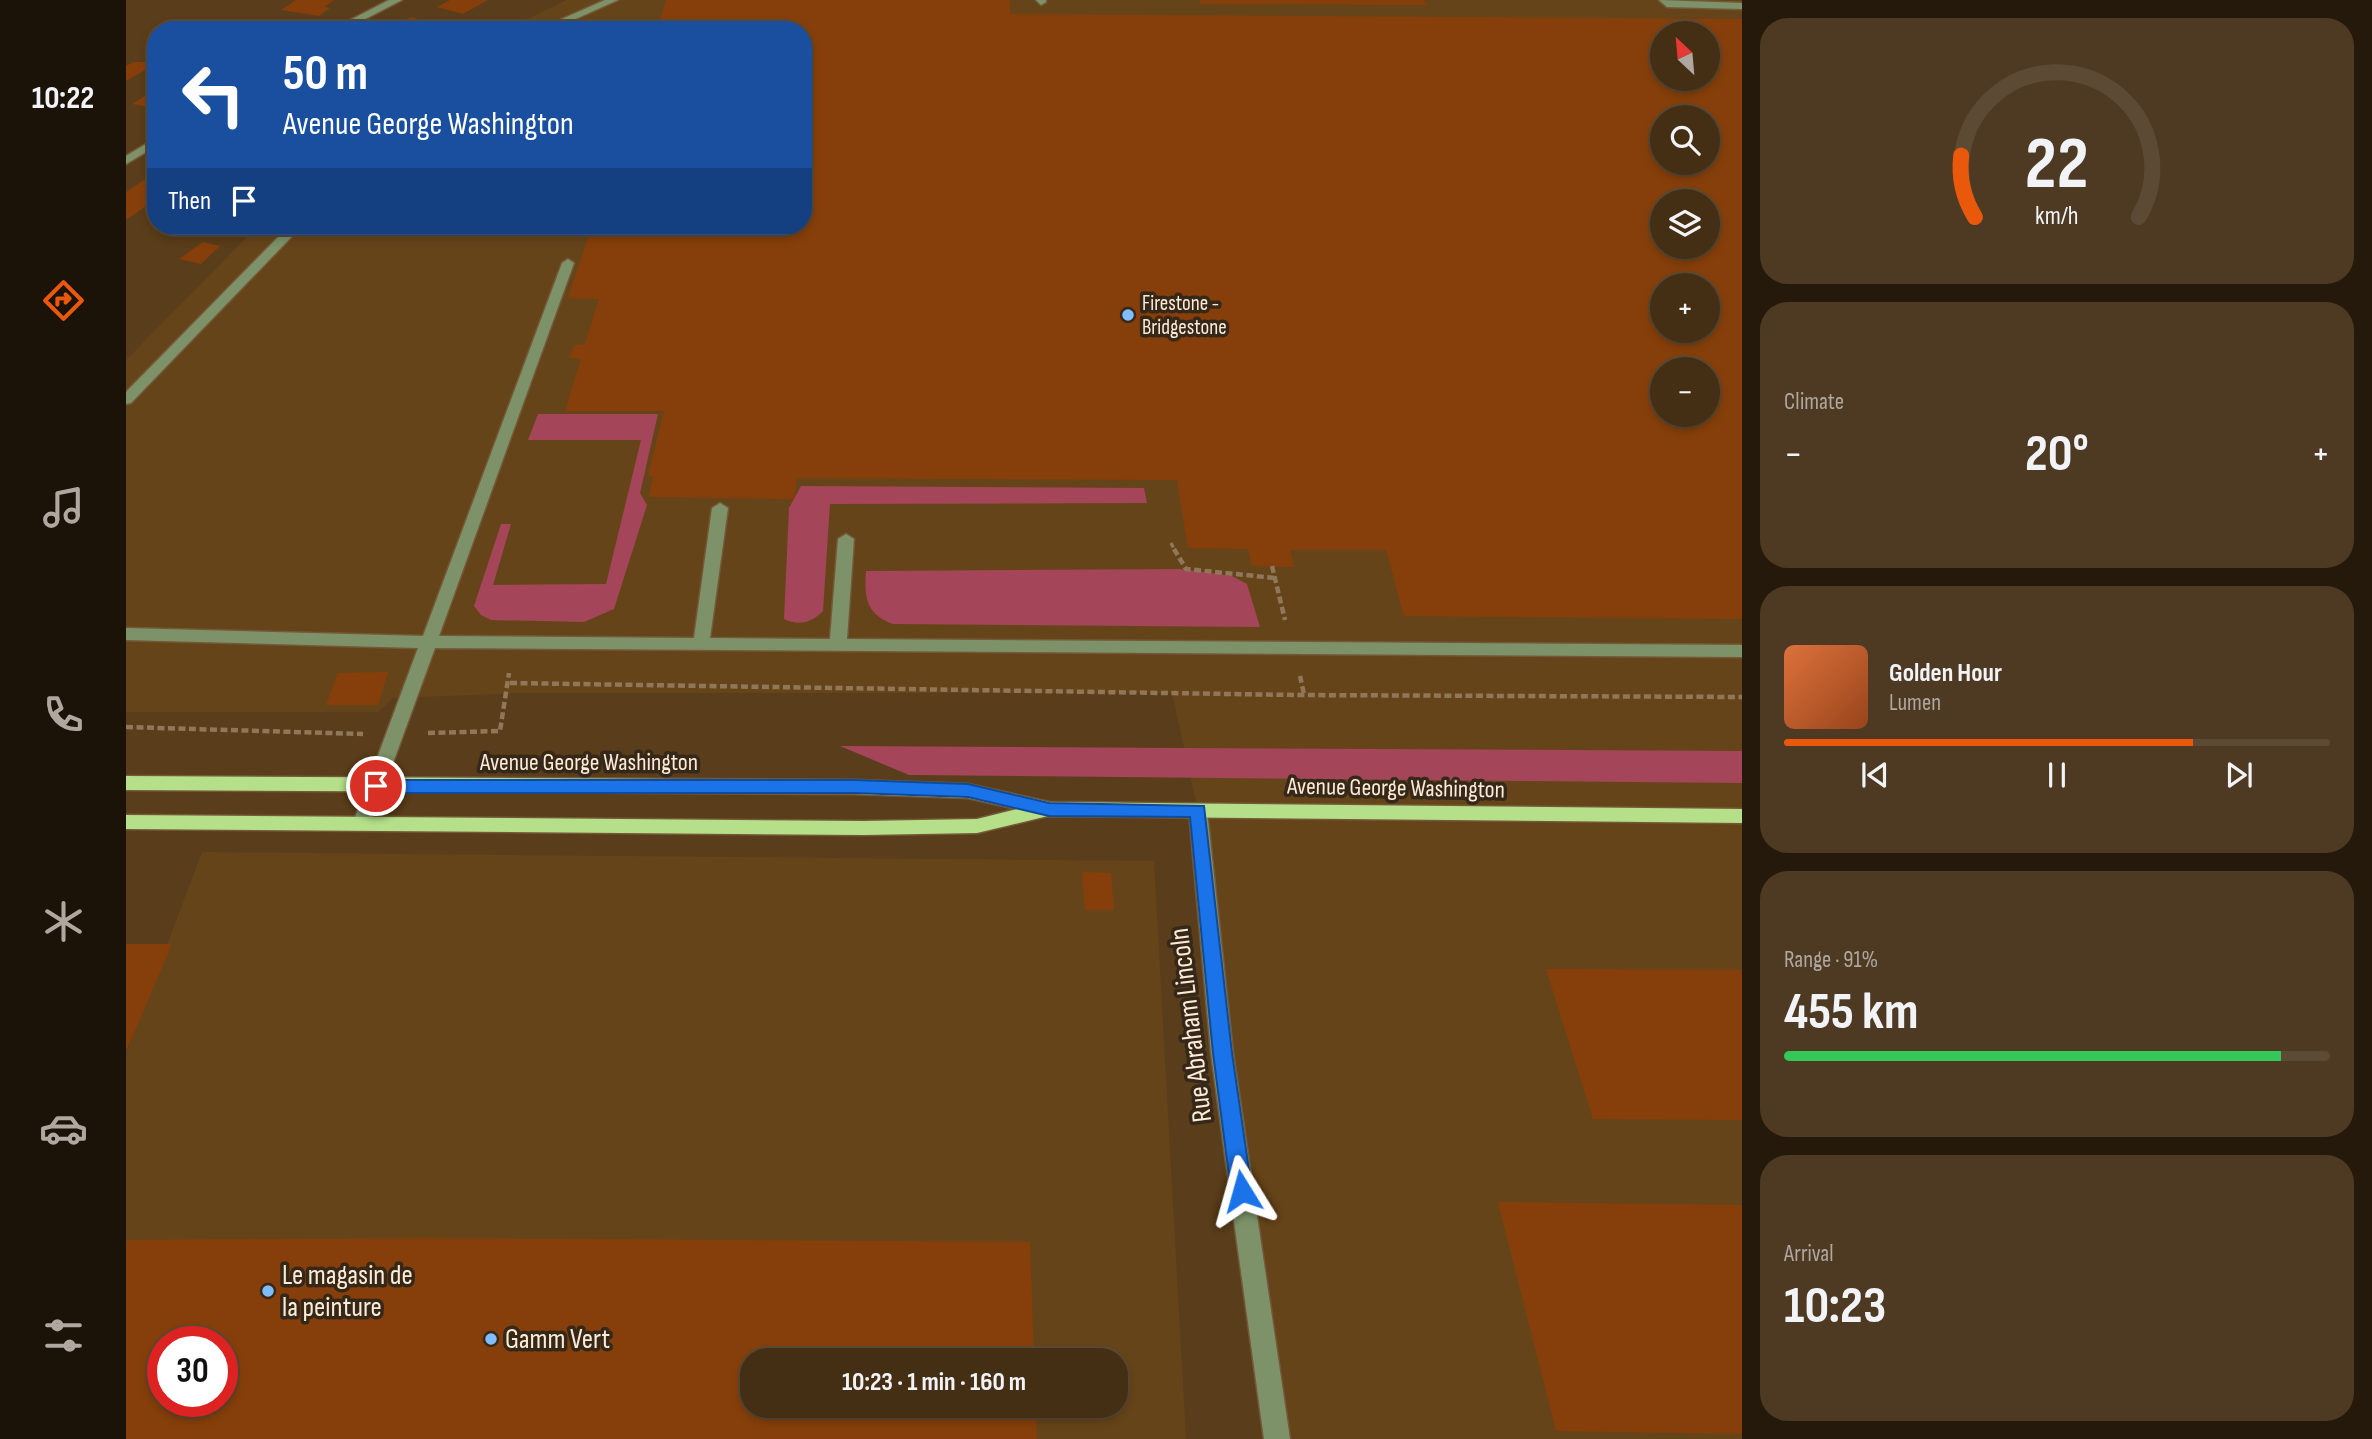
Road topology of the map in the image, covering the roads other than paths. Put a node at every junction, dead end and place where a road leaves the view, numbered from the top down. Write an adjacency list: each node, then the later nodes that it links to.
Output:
1 (397, 0): 5 (street)
2 (613, 0): 6 (street)
3 (1664, 0): 4 (street)
4 (1742, 6)
5 (354, 21)
6 (563, 21)
7 (147, 147): 8 (street)
8 (126, 161)
9 (287, 235): 11 (street)
10 (568, 263): 15 (street)
11 (126, 400)
12 (720, 508): 16 (street)
13 (846, 539): 17 (street)
14 (126, 634): 15 (street)
15 (429, 642): 16 (street); 20 (street)
16 (701, 644): 17 (street)
17 (838, 645): 18 (street)
18 (1742, 651)
19 (126, 783): 20 (main road, Avenue George Washington)
20 (376, 786): 21 (main road, Avenue George Washington); 25 (street)
21 (1049, 809): 22 (main road, Avenue George Washington); 25 (main road, Avenue George Washington)
22 (1198, 811): 23 (main road, Avenue George Washington); 26 (street, Rue Abraham Lincoln)
23 (1742, 816)
24 (126, 822): 25 (main road, Avenue George Washington)
25 (362, 823)
26 (1277, 1439)

